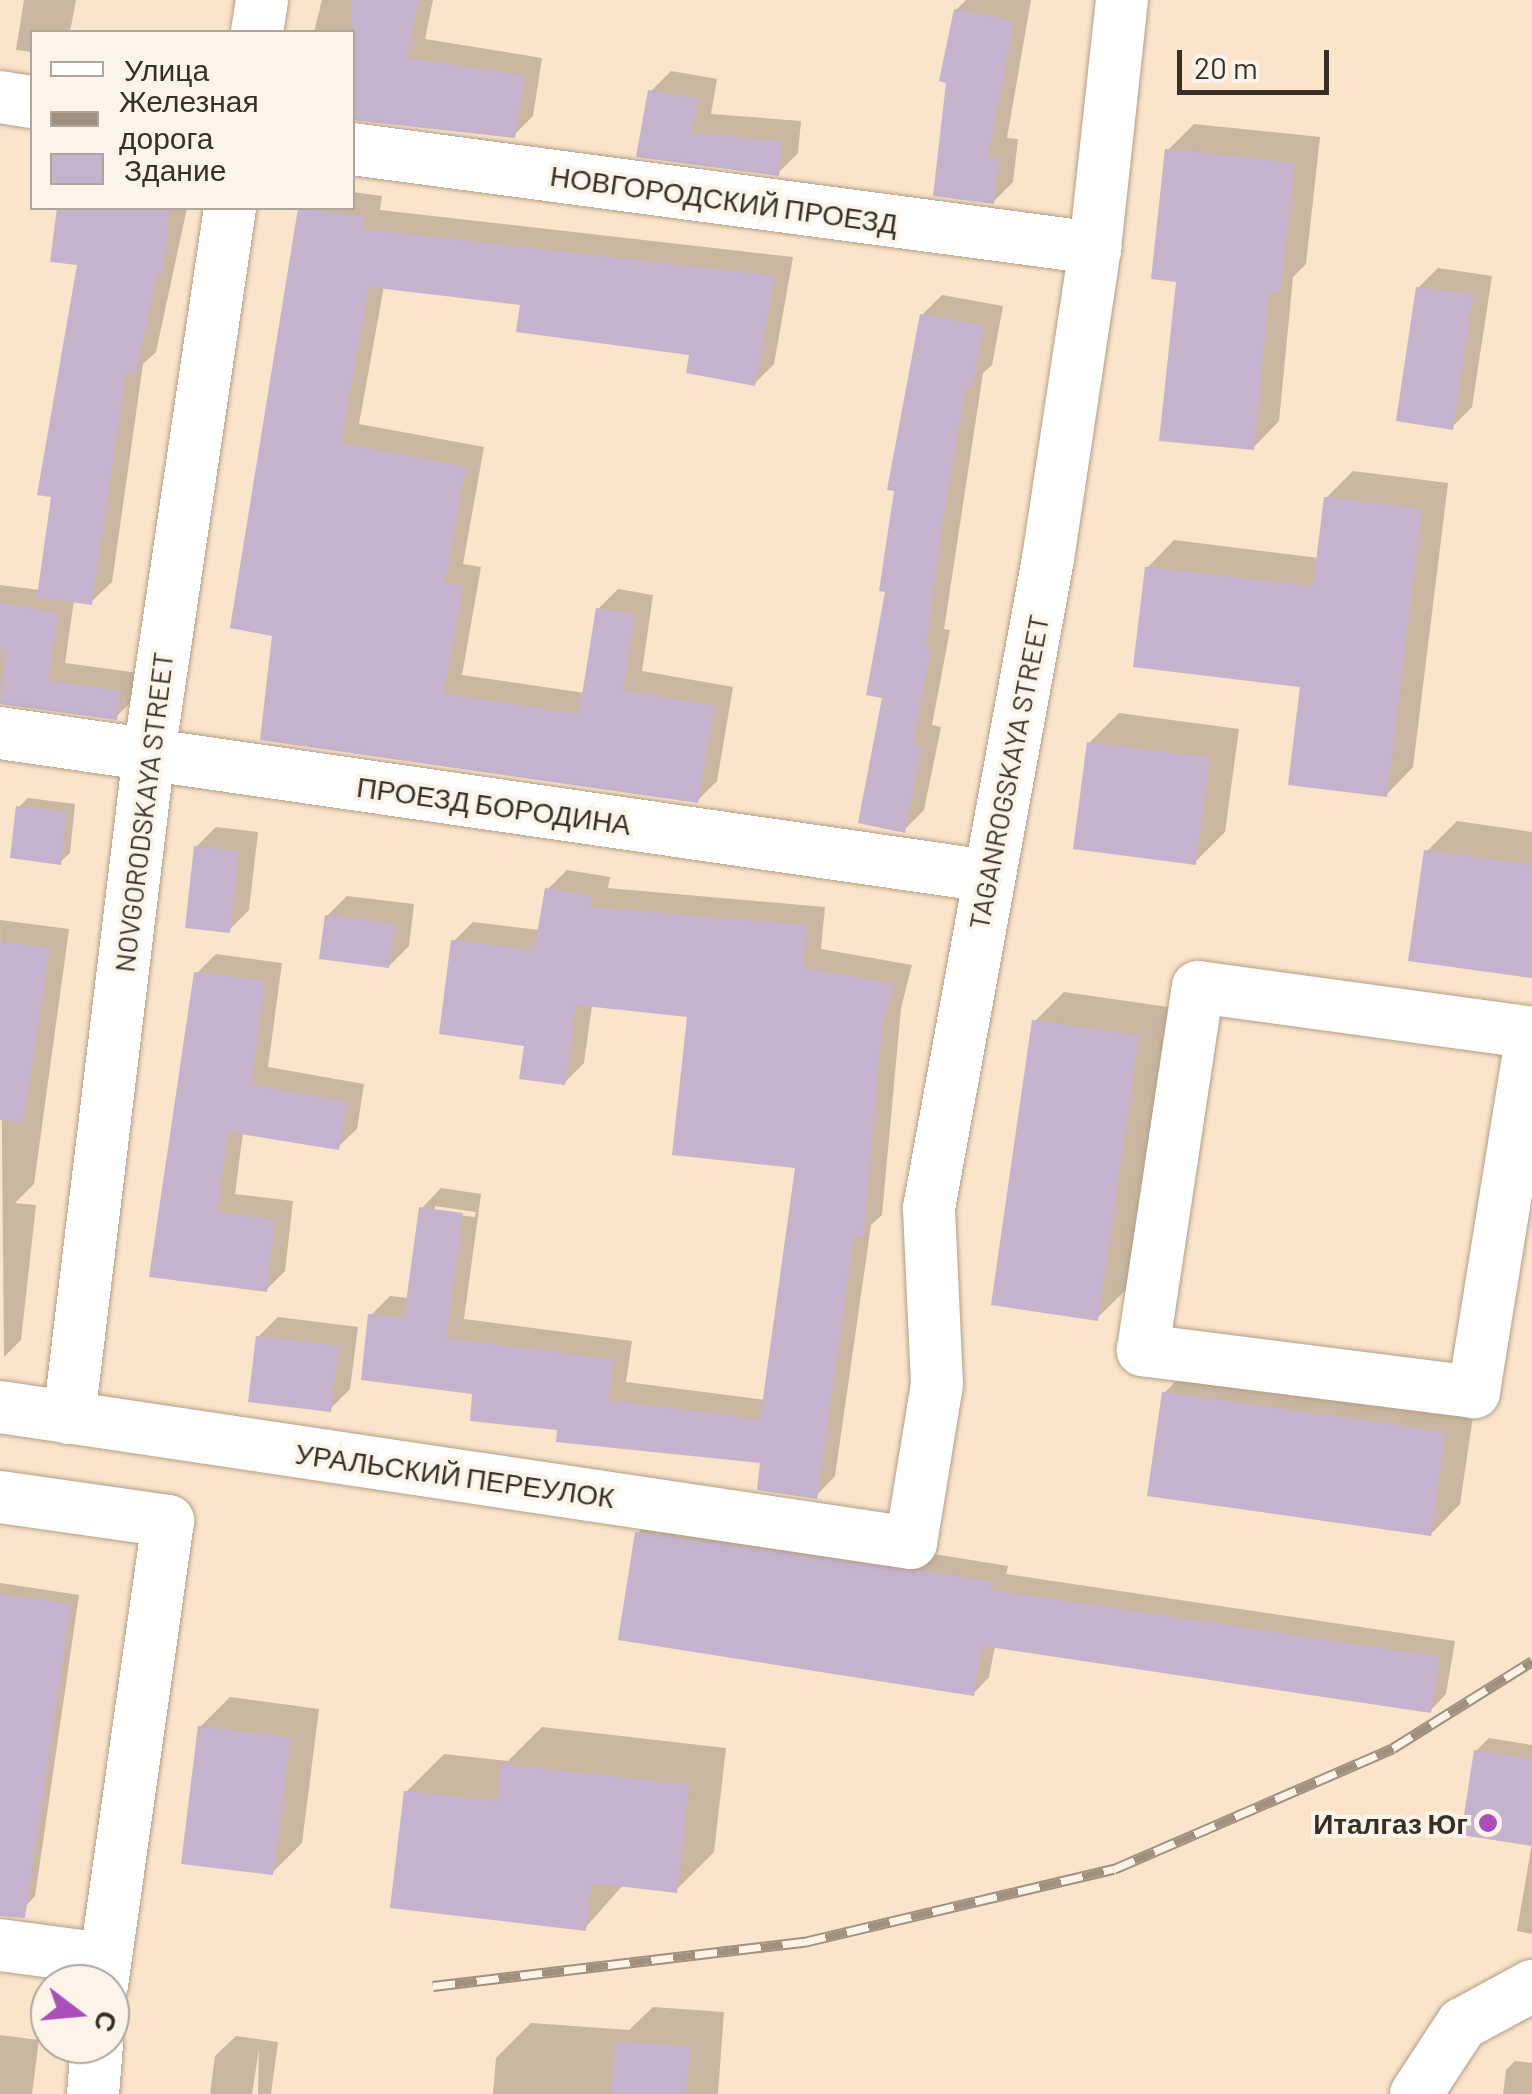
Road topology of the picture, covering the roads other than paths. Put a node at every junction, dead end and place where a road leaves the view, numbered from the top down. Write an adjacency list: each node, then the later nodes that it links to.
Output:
1 (262, 0): 3 (street)
2 (1122, 0): 8 (street, TAGANROGSKAYA STREET)
3 (256, 30)
4 (0, 96): 5 (street)
5 (30, 102)
6 (355, 149): 8 (street, НОВГОРОДСКИЙ ПРОЕЗД)
7 (230, 210): 10 (street, NOVGORODSKAYA STREET)
8 (1095, 248): 11 (street, TAGANROGSKAYA STREET)
9 (0, 733): 10 (street, ПРОЕЗД БОРОДИНА)
10 (149, 754): 11 (street, ПРОЕЗД БОРОДИНА); 14 (street, NOVGORODSKAYA STREET)
11 (988, 876): 16 (street, TAGANROGSKAYA STREET)
12 (1532, 1033): 12 (street)
13 (0, 1407): 14 (street, УРАЛЬСКИЙ ПЕРЕУЛОК)
14 (69, 1418): 16 (street, УРАЛЬСКИЙ ПЕРЕУЛОК)
15 (0, 1497): 19 (street)
16 (911, 1542)
17 (0, 1945): 18 (street)
18 (72, 1964)
19 (103, 1964)
20 (1532, 1986): 23 (street)
21 (95, 2064): 22 (street)
22 (93, 2094)
23 (1416, 2094)

